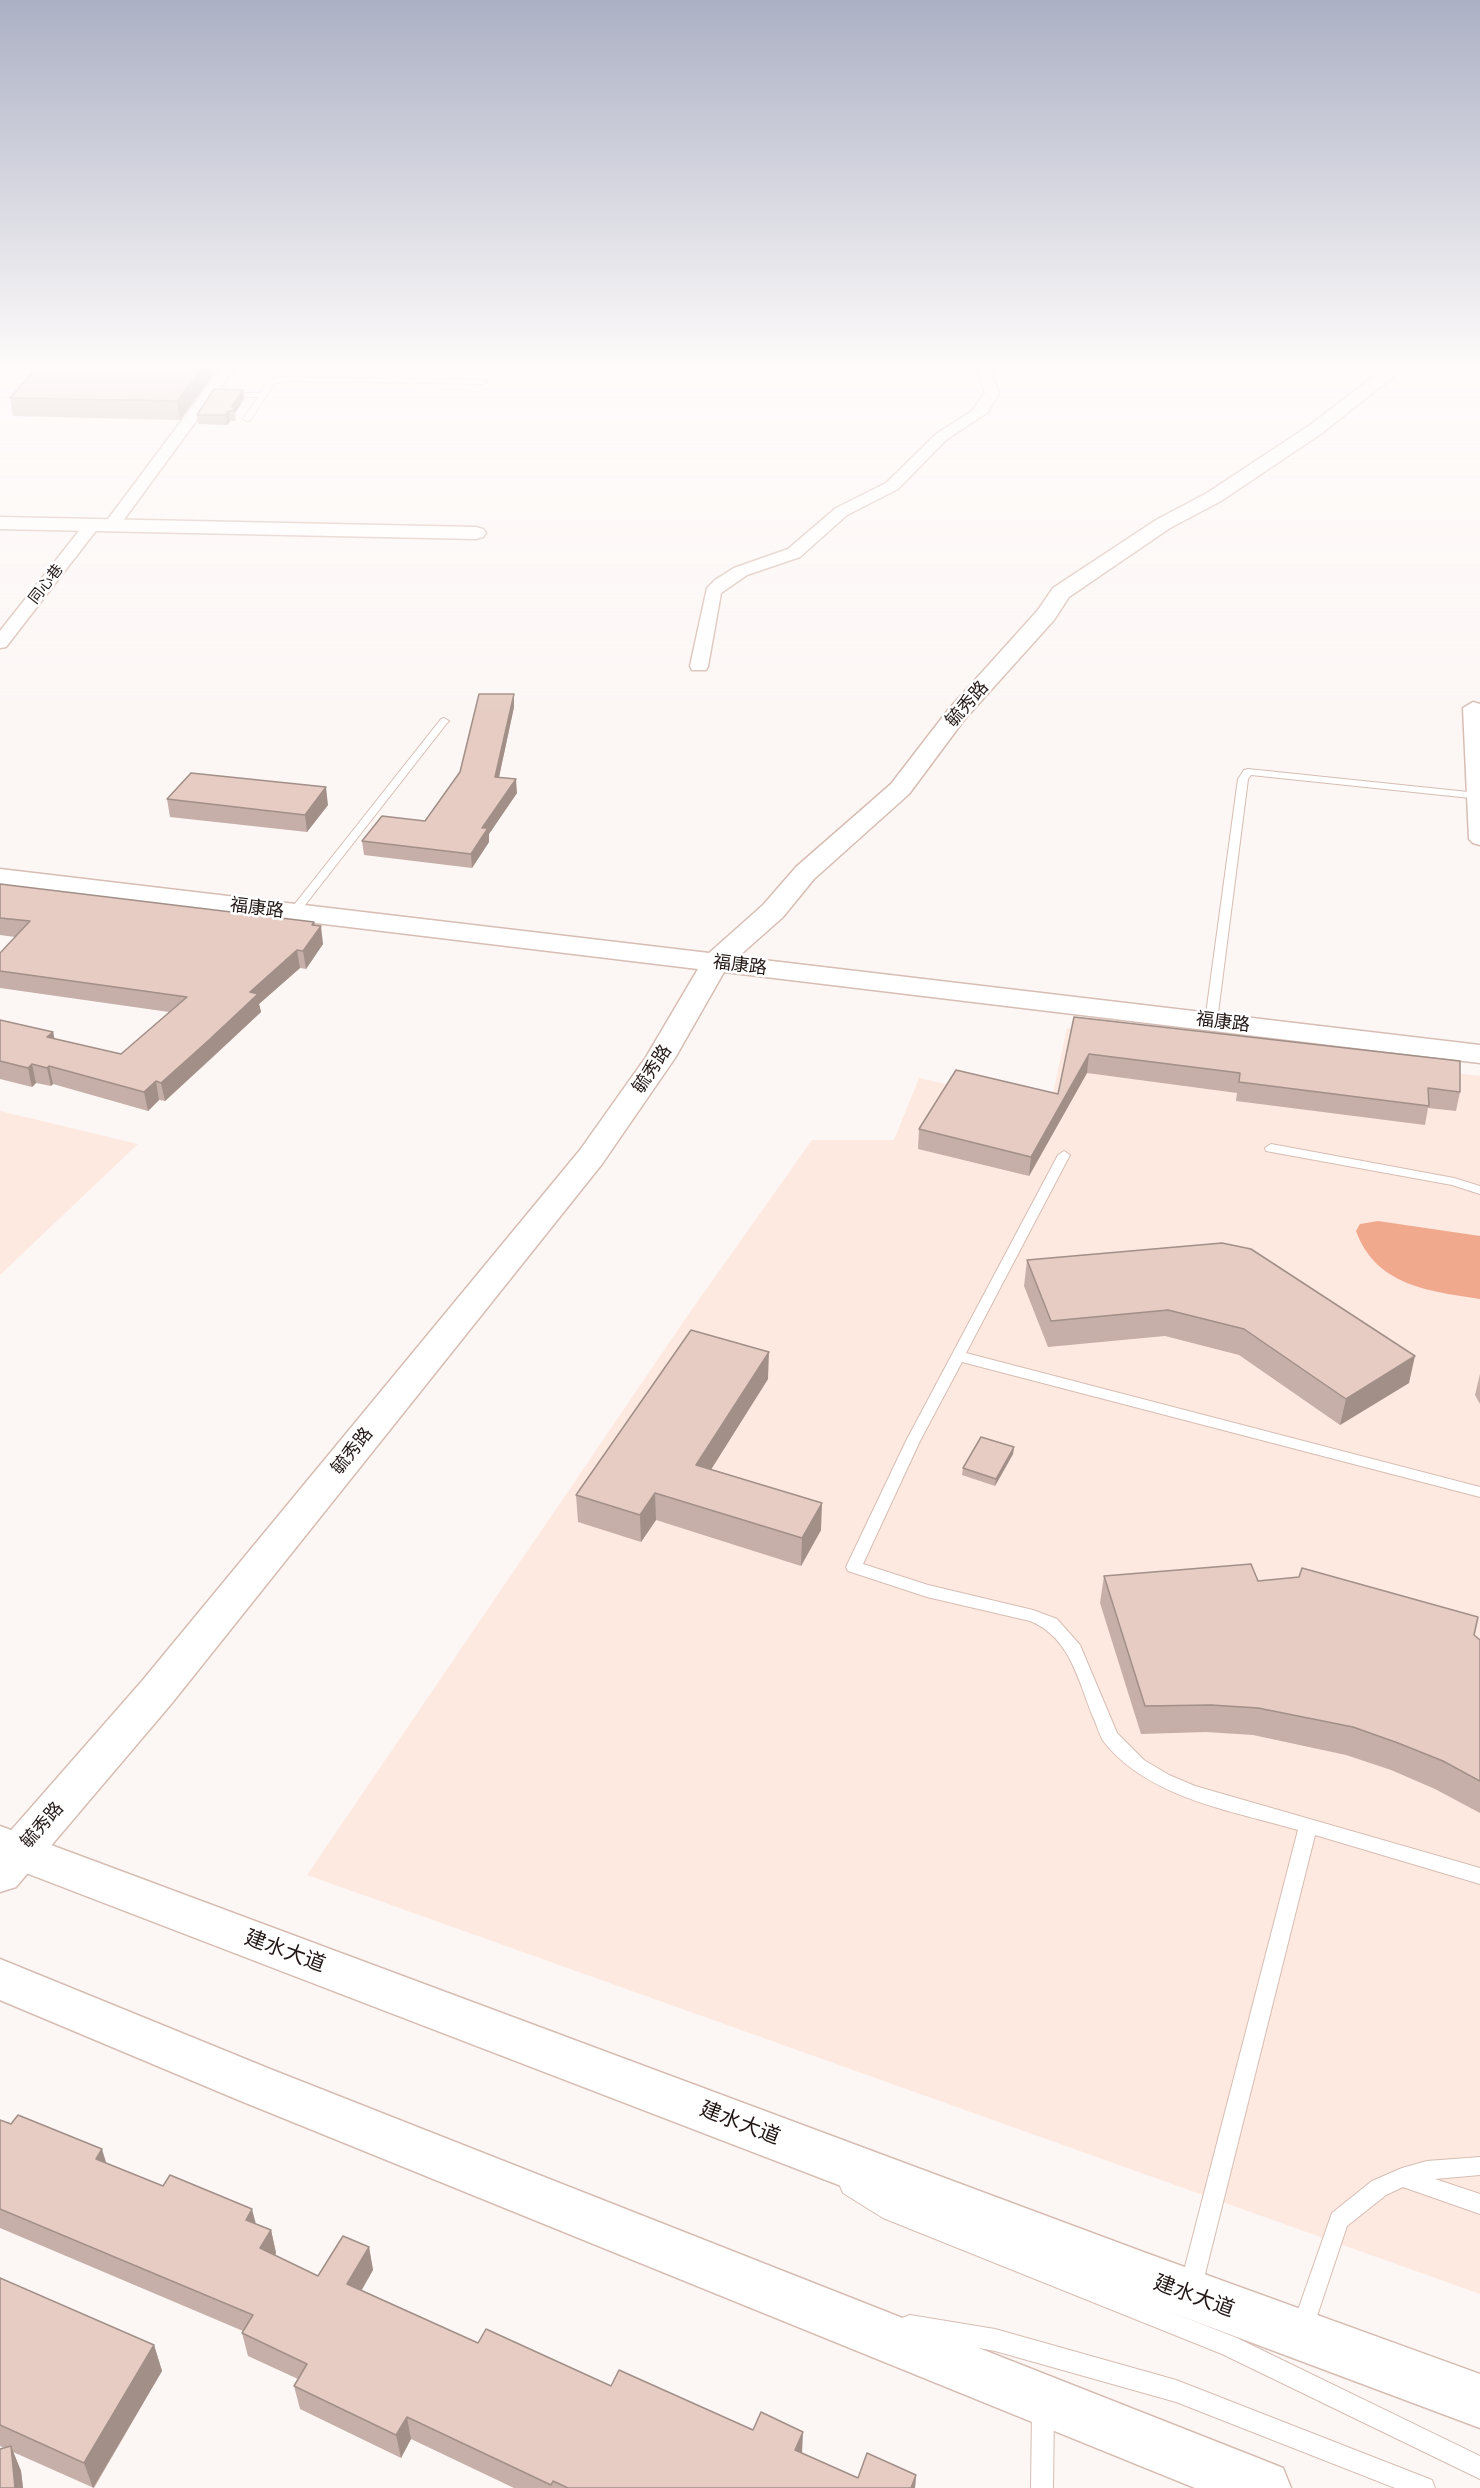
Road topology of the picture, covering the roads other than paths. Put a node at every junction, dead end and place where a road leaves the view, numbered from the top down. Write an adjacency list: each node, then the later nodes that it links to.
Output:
1 (133, 484): 5 (street, 同心巷)
2 (893, 484): 8 (street)
3 (1233, 484): 15 (street, 毓秀路)
4 (0, 523): 5 (street)
5 (96, 529): 5 (street); 6 (street); 7 (street, 同心巷)
6 (0, 533)
7 (0, 642)
8 (699, 666)
9 (1473, 708): 11 (street)
10 (444, 721): 14 (lane)
11 (1478, 796): 12 (street); 16 (lane)
12 (1480, 839)
13 (7, 882): 14 (street, 福康路)
14 (294, 912): 15 (street, 福康路)
15 (716, 962): 16 (street, 福康路); 24 (street, 毓秀路)
16 (1211, 1021): 17 (street, 福康路)
17 (1480, 1054)
18 (1270, 1148): 20 (lane)
19 (1064, 1155): 21 (lane)
20 (1480, 1190)
21 (958, 1356): 22 (lane); 23 (lane)
22 (1480, 1492)
23 (1308, 1826): 25 (lane); 31 (lane)
24 (6, 1857): 27 (street, 建水大道)
25 (1480, 1876)
26 (0, 1979): 32 (street)
27 (772, 2135): 31 (street, 建水大道); 36 (lane)
28 (1480, 2166): 29 (lane)
29 (1402, 2177): 30 (lane); 33 (lane)
30 (1480, 2204)
31 (1189, 2294): 33 (street, 建水大道)
32 (804, 2306): 35 (street); 39 (lane)
33 (1301, 2335): 34 (street, 建水大道)
34 (1480, 2401)
35 (1044, 2402): 37 (lane); 38 (street)
36 (1480, 2468)
37 (1042, 2488)
38 (1263, 2488)
39 (1424, 2488)

